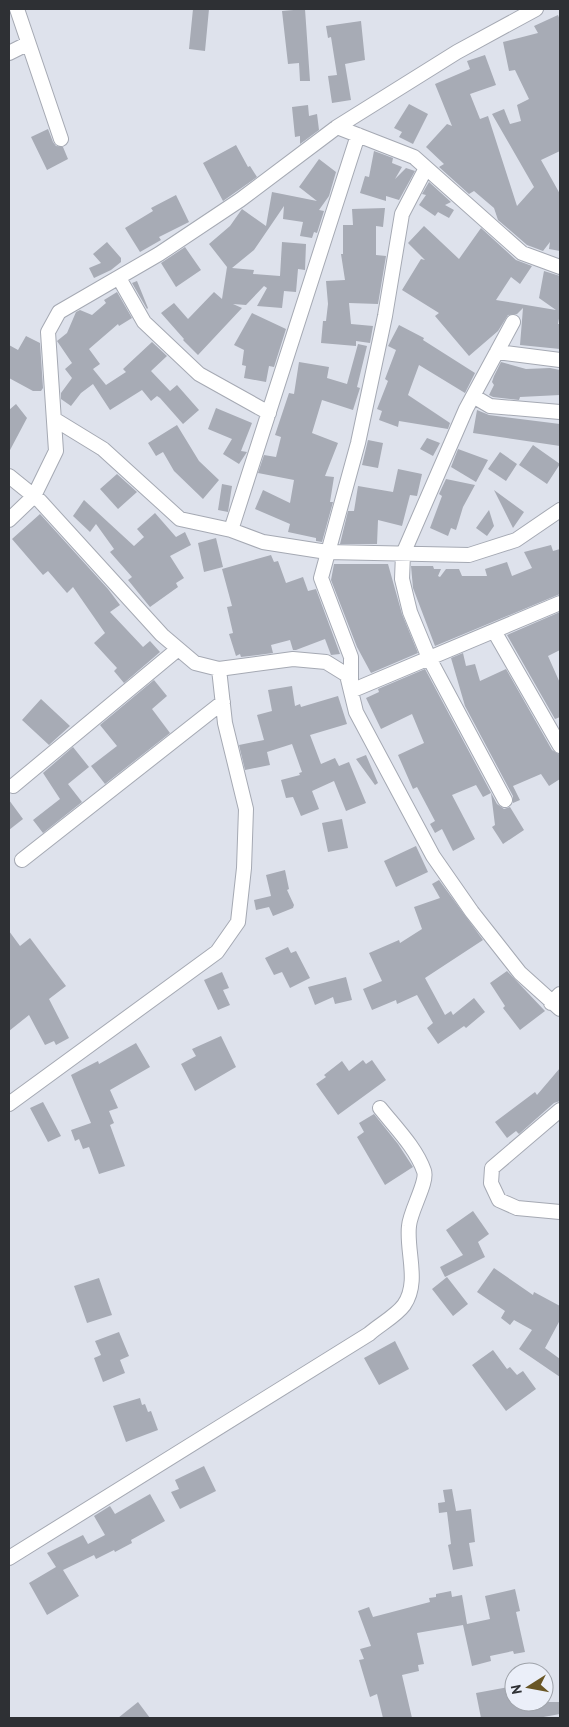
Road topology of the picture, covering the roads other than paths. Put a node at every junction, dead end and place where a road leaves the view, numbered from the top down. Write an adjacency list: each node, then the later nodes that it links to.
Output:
1 (17, 9): 3 (street)
2 (536, 9): 5 (street)
3 (27, 44): 4 (street); 7 (street)
4 (9, 53)
5 (336, 127): 6 (street); 10 (street)
6 (358, 135): 8 (street); 15 (street)
7 (61, 139)
8 (426, 168): 9 (street); 23 (street)
9 (560, 267)
10 (119, 278): 15 (street); 17 (street)
11 (513, 322): 12 (street)
12 (497, 352): 13 (street); 14 (street)
13 (560, 360)
14 (473, 396): 16 (street); 24 (street)
15 (269, 412): 22 (street)
16 (560, 412)
17 (54, 419): 19 (street); 22 (street)
18 (9, 476): 19 (street)
19 (34, 496): 21 (street); 27 (street)
20 (560, 510): 24 (street)
21 (9, 520)
22 (231, 530): 23 (street)
23 (327, 552): 24 (street); 30 (street)
24 (403, 554): 28 (street)
25 (560, 603): 26 (street)
26 (494, 631): 28 (street); 32 (street)
27 (178, 649): 29 (street); 33 (street)
28 (429, 658): 30 (street); 34 (street)
29 (219, 670): 30 (street); 31 (street)
30 (351, 691): 36 (street)
31 (223, 702): 35 (street); 37 (street)
32 (560, 746)
33 (13, 786)
34 (505, 800)
35 (22, 860)
36 (557, 1002)
37 (9, 1104)
38 (380, 1108): 41 (street)
39 (560, 1110): 40 (street)
40 (560, 1212)
41 (9, 1558)

